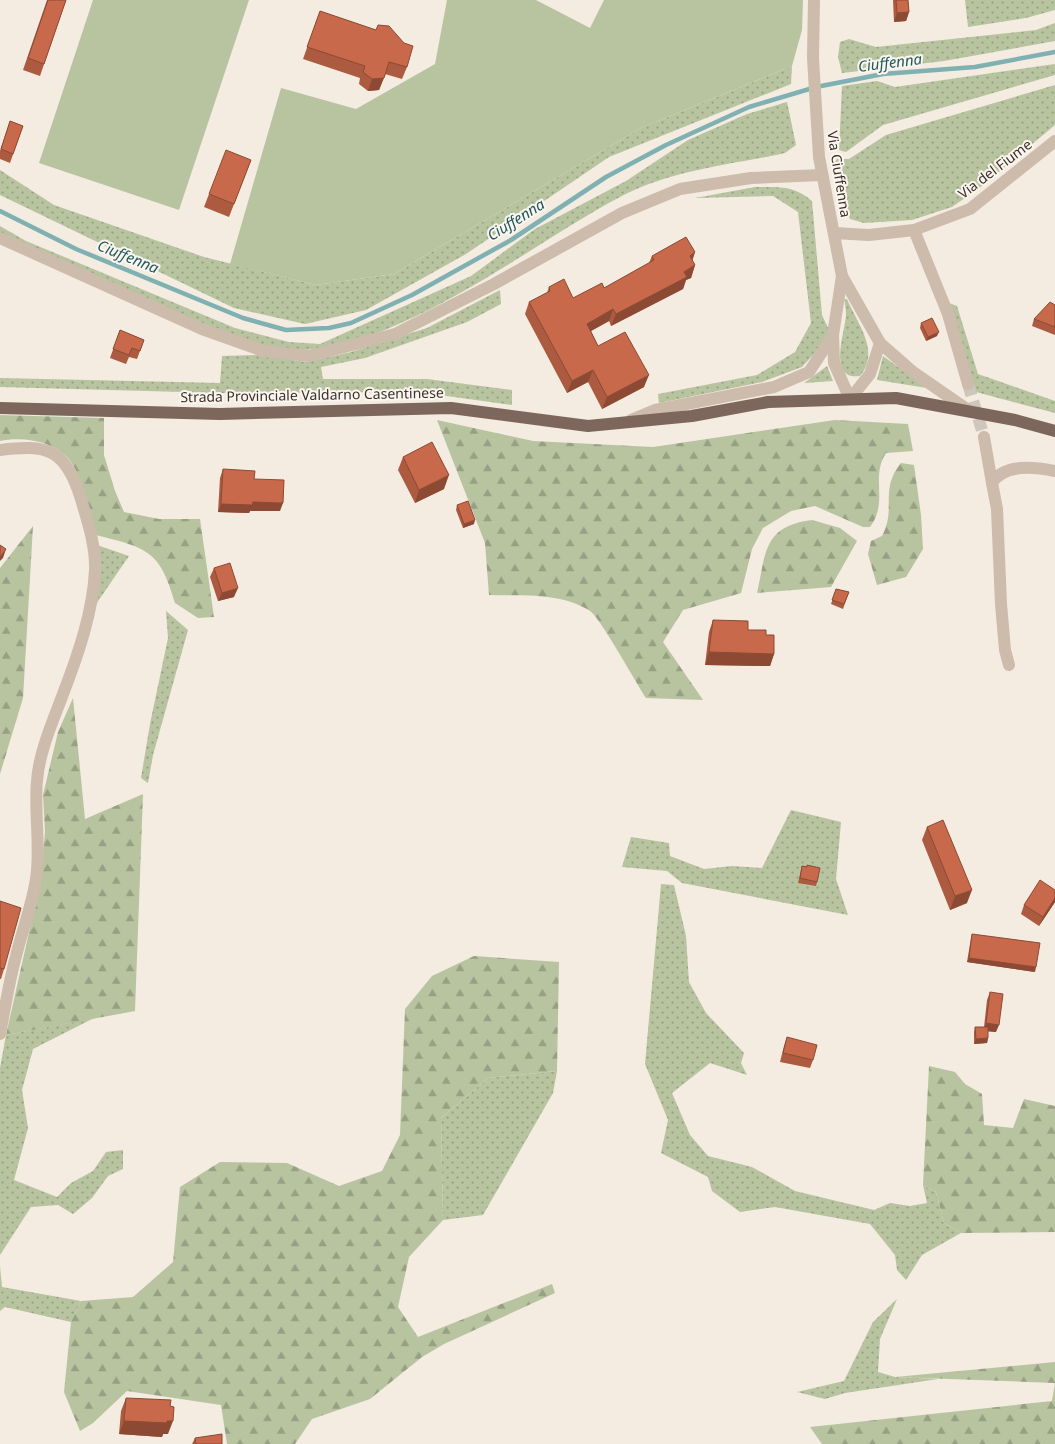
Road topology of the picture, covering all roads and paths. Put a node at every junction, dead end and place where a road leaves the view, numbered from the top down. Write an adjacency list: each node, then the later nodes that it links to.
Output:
1 (814, 0): 3 (street, Via Ciuffenna)
2 (1055, 141): 4 (street, Via del Fiume)
3 (822, 175): 5 (street, Via Ciuffenna); 6 (street)
4 (914, 230): 5 (street, Via del Fiume); 10 (street)
5 (834, 233): 7 (street, Via Ciuffenna)
6 (0, 238)
7 (842, 276): 8 (street, Strada Provinciale Valdarno Casentinese); 9 (street, Via Ciuffenna)
8 (834, 335): 11 (street, Strada Provinciale Valdarno Casentinese); 14 (street, Strada Provinciale Valdarno Casentinese)
9 (880, 343): 11 (street); 13 (street, Via Ciuffenna)
10 (968, 384)
11 (850, 399): 13 (main road, Strada Provinciale Valdarno Casentinese); 14 (main road, Strada Provinciale Valdarno Casentinese)
12 (0, 408): 14 (main road, Strada Provinciale Valdarno Casentinese)
13 (971, 412): 15 (main road, Strada Provinciale Valdarno Casentinese)
14 (624, 423)
15 (1055, 432)
16 (984, 437): 19 (street)
17 (0, 450): 21 (street)
18 (1055, 471): 19 (street)
19 (992, 483): 20 (street)
20 (1009, 665)
21 (0, 1034)

